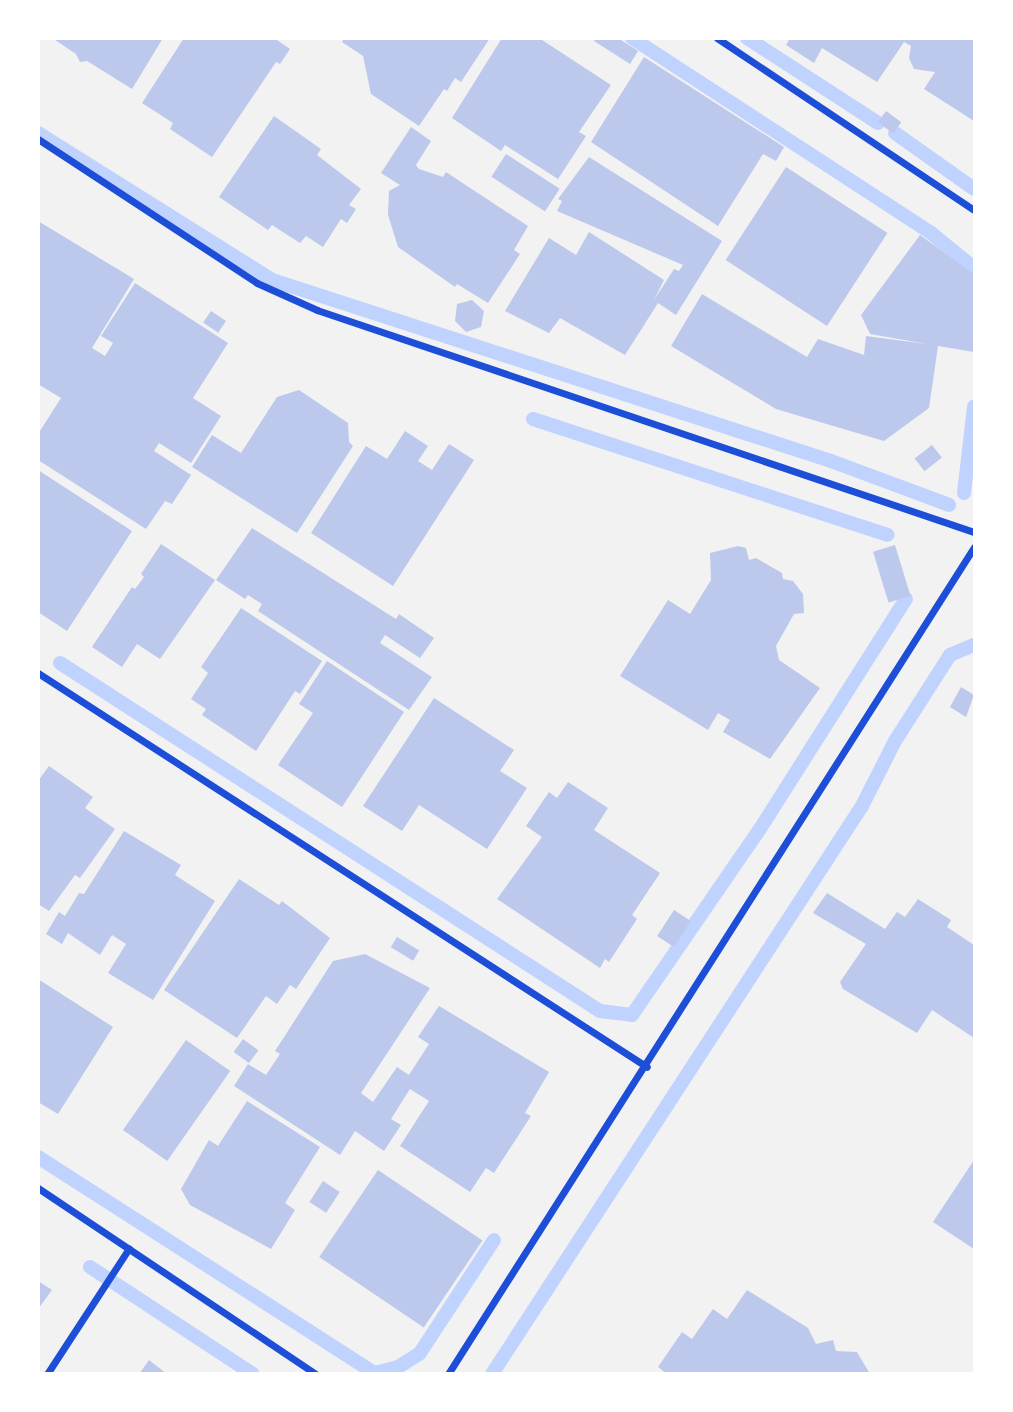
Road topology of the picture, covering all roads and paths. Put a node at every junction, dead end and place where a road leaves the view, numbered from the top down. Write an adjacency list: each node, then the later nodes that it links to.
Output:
1 (717, 38): 3 (street)
2 (38, 139): 4 (street)
3 (975, 210)
4 (975, 532)
5 (975, 547): 7 (street)
6 (38, 673): 7 (street)
7 (646, 1067): 12 (street)
8 (38, 1188): 9 (street)
9 (129, 1248): 10 (street); 11 (street)
10 (47, 1374)
11 (316, 1374)
12 (448, 1374)

